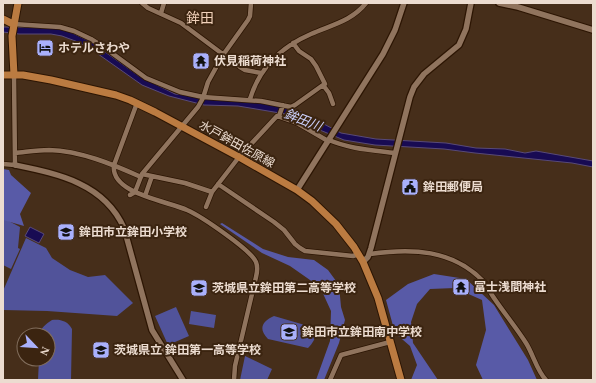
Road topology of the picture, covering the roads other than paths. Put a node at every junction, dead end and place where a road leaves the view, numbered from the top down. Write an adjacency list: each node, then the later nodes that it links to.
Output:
1 (18, 3): 11 (main road)
2 (142, 3): 9 (street)
3 (164, 3): 9 (street)
4 (251, 3): 14 (street)
5 (366, 3): 13 (street)
6 (404, 3): 26 (street)
7 (470, 3): 27 (street)
8 (499, 3): 12 (street)
9 (161, 13): 14 (street)
10 (3, 19): 11 (main road)
11 (13, 26): 17 (main road); 19 (street)
12 (593, 30)
13 (293, 43): 15 (street); 18 (street)
14 (223, 55): 15 (street); 19 (street)
15 (261, 73): 20 (street)
16 (3, 75): 17 (main road, 水戸鉾田佐原線)
17 (14, 75): 21 (main road, 水戸鉾田佐原線); 28 (street)
18 (323, 86): 22 (street); 23 (street)
19 (203, 98): 20 (street); 25 (street)
20 (250, 99): 23 (street)
21 (137, 103): 25 (main road, 水戸鉾田佐原線); 32 (street)
22 (333, 104)
23 (282, 106): 24 (street)
24 (279, 116): 26 (street); 29 (street)
25 (182, 126): 29 (main road, 水戸鉾田佐原線); 33 (street)
26 (329, 140): 27 (street); 36 (street)
27 (395, 152): 43 (street)
28 (15, 153): 31 (street); 32 (street)
29 (239, 157): 35 (street); 36 (main road, 水戸鉾田佐原線)
30 (3, 164): 31 (street)
31 (14, 165): 46 (street)
32 (114, 165): 33 (street); 37 (street)
33 (141, 176): 34 (street); 37 (street)
34 (152, 176): 38 (street); 40 (street)
35 (218, 184): 38 (street); 42 (street)
36 (297, 190): 42 (main road, 水戸鉾田佐原線)
37 (135, 192): 39 (street); 40 (street)
38 (212, 192): 41 (street)
39 (130, 195)
40 (145, 196): 47 (street)
41 (206, 207)
42 (359, 254): 44 (main road, 水戸鉾田佐原線)
43 (370, 254): 44 (street); 50 (street)
44 (363, 262): 45 (main road, 水戸鉾田佐原線)
45 (390, 342): 48 (street); 49 (main road, 水戸鉾田佐原線)
46 (183, 380)
47 (234, 380)
48 (330, 380)
49 (401, 380)
50 (546, 380)

